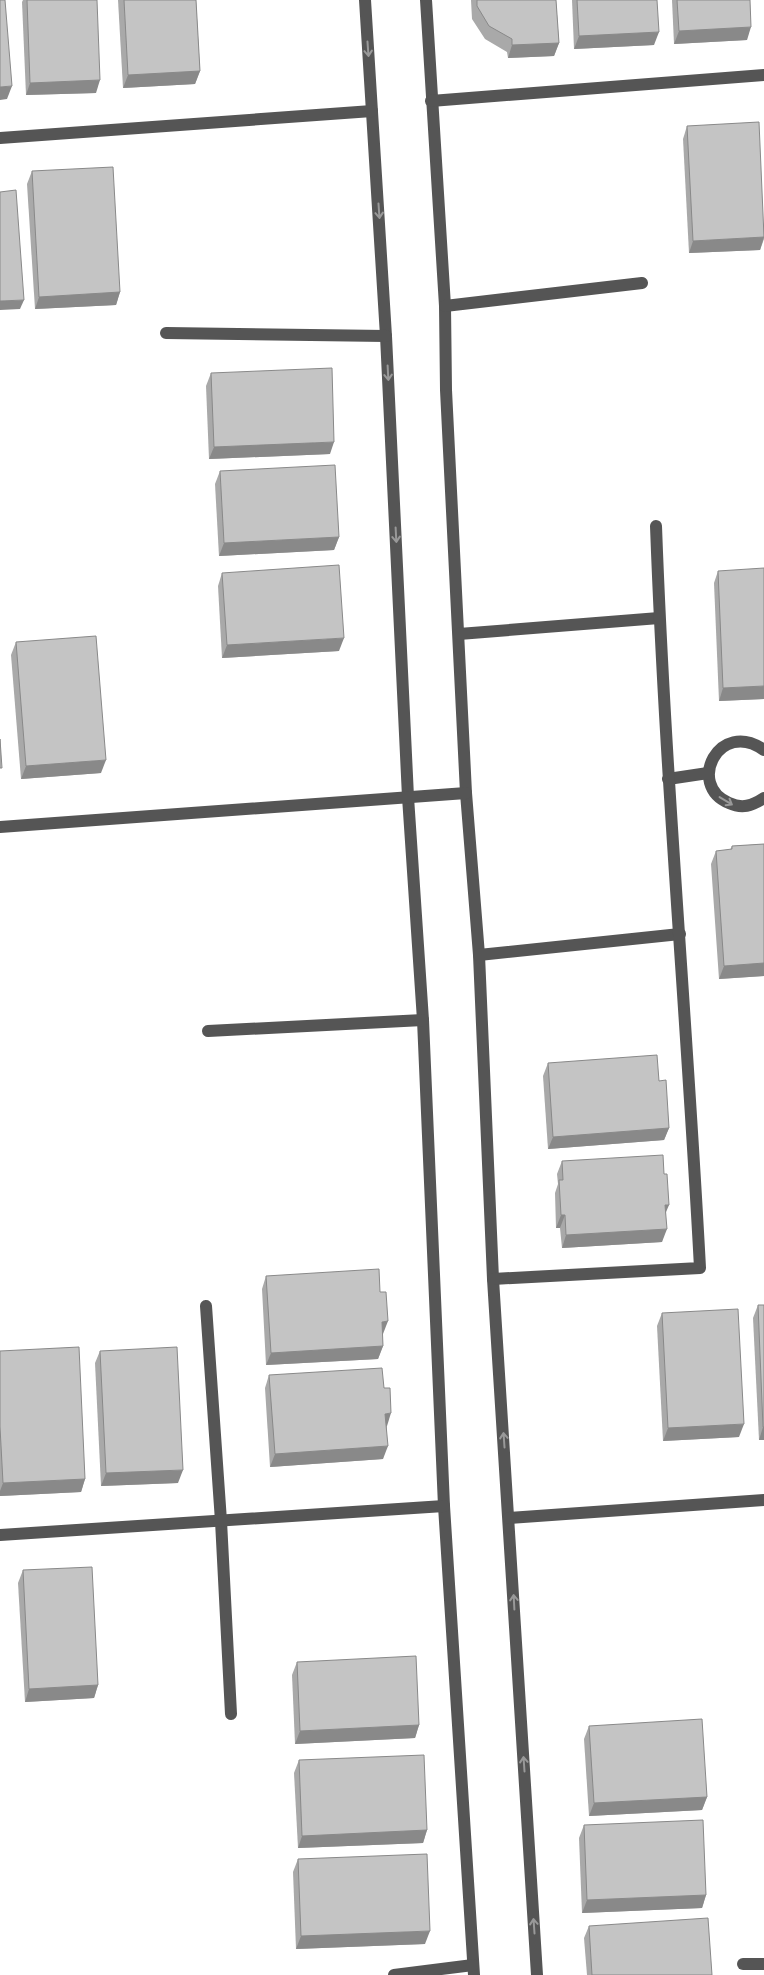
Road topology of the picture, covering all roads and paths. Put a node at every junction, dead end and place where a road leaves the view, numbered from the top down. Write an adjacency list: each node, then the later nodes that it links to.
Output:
1 (365, 0): 5 (street, one-way to 5)
2 (426, 0): 4 (street)
3 (764, 75): 4 (street)
4 (431, 101): 8 (street)
5 (372, 111): 6 (street); 10 (street, one-way to 10)
6 (0, 138)
7 (642, 283): 8 (street)
8 (445, 306): 13 (street)
9 (166, 334): 10 (street)
10 (386, 336): 18 (street, one-way to 18)
11 (656, 526): 12 (street)
12 (659, 618): 13 (street); 16 (street)
13 (459, 634): 17 (street)
14 (764, 750): 15 (street)
15 (708, 773): 16 (street); 19 (street, one-way to 19)
16 (668, 779): 21 (street)
17 (466, 793): 18 (street); 22 (street)
18 (408, 797): 20 (street); 23 (street)
19 (764, 798)
20 (0, 827)
21 (680, 934): 22 (street); 25 (street)
22 (479, 955): 25 (street)
23 (423, 1020): 24 (street); 28 (street)
24 (208, 1032)
25 (493, 1279): 29 (street, one-way to 25)
26 (206, 1306): 30 (street)
27 (764, 1500): 29 (street)
28 (444, 1506): 30 (street); 35 (street)
29 (509, 1518): 37 (street, one-way to 29)
30 (221, 1521): 31 (street); 32 (street)
31 (0, 1534)
32 (231, 1714)
33 (743, 1964): 34 (street)
34 (764, 1964)
35 (473, 1970): 36 (street)
36 (394, 1975)
37 (537, 1975)

